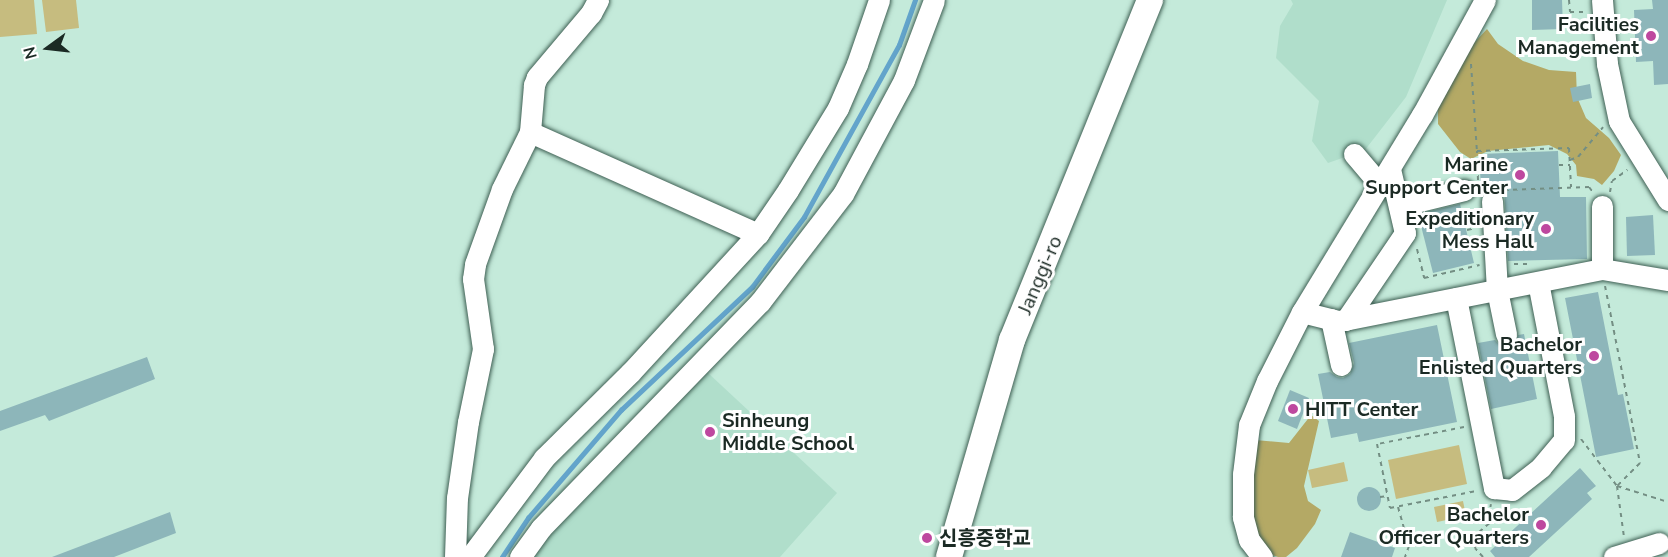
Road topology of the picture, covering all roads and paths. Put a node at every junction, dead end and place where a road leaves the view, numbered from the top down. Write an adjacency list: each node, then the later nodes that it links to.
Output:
1 (598, 0): 10 (street)
2 (879, 0): 24 (street)
3 (934, 0): 48 (street)
4 (1150, 0): 49 (main road, Janggi-ro)
5 (1485, 0): 8 (street)
6 (1569, 0): 7 (path)
7 (1602, 6): 21 (street)
8 (1462, 42): 11 (path); 17 (street)
9 (1601, 128): 13 (path)
10 (530, 132): 24 (street); 46 (street)
11 (1477, 151): 13 (path); 18 (path)
12 (1354, 154): 17 (street)
13 (1570, 160): 15 (path)
14 (1559, 165): 15 (path)
15 (1570, 165): 19 (path)
16 (1632, 166): 22 (path)
17 (1385, 178): 23 (street); 32 (street)
18 (1462, 184): 23 (street)
19 (1571, 188): 20 (path); 22 (path)
20 (1497, 195): 30 (street)
21 (1668, 200)
22 (1605, 204): 27 (street)
23 (1398, 206): 33 (street)
24 (758, 234): 47 (street)
25 (1420, 261): 26 (path)
26 (1482, 264)
27 (1602, 269): 28 (street); 29 (street); 38 (path)
28 (1668, 280)
29 (1538, 282): 30 (street); 36 (street)
30 (1497, 290): 31 (street); 34 (street)
31 (1456, 298): 33 (street); 37 (street)
32 (1302, 312): 33 (street); 50 (street)
33 (1339, 320): 35 (street)
34 (1506, 334)
35 (1341, 365)
36 (1564, 418): 38 (path); 39 (street)
37 (1481, 423): 39 (street); 40 (path)
38 (1617, 486): 42 (path); 45 (path)
39 (1494, 488): 43 (path); 52 (path)
40 (1388, 496): 41 (path); 43 (path)
41 (1380, 497)
42 (1668, 502)
43 (1398, 507): 51 (path)
44 (1660, 542): 45 (street)
45 (1620, 554)
46 (455, 557)
47 (470, 557)
48 (520, 557)
49 (949, 557)
50 (1262, 557)
51 (1405, 557)
52 (1483, 557)

